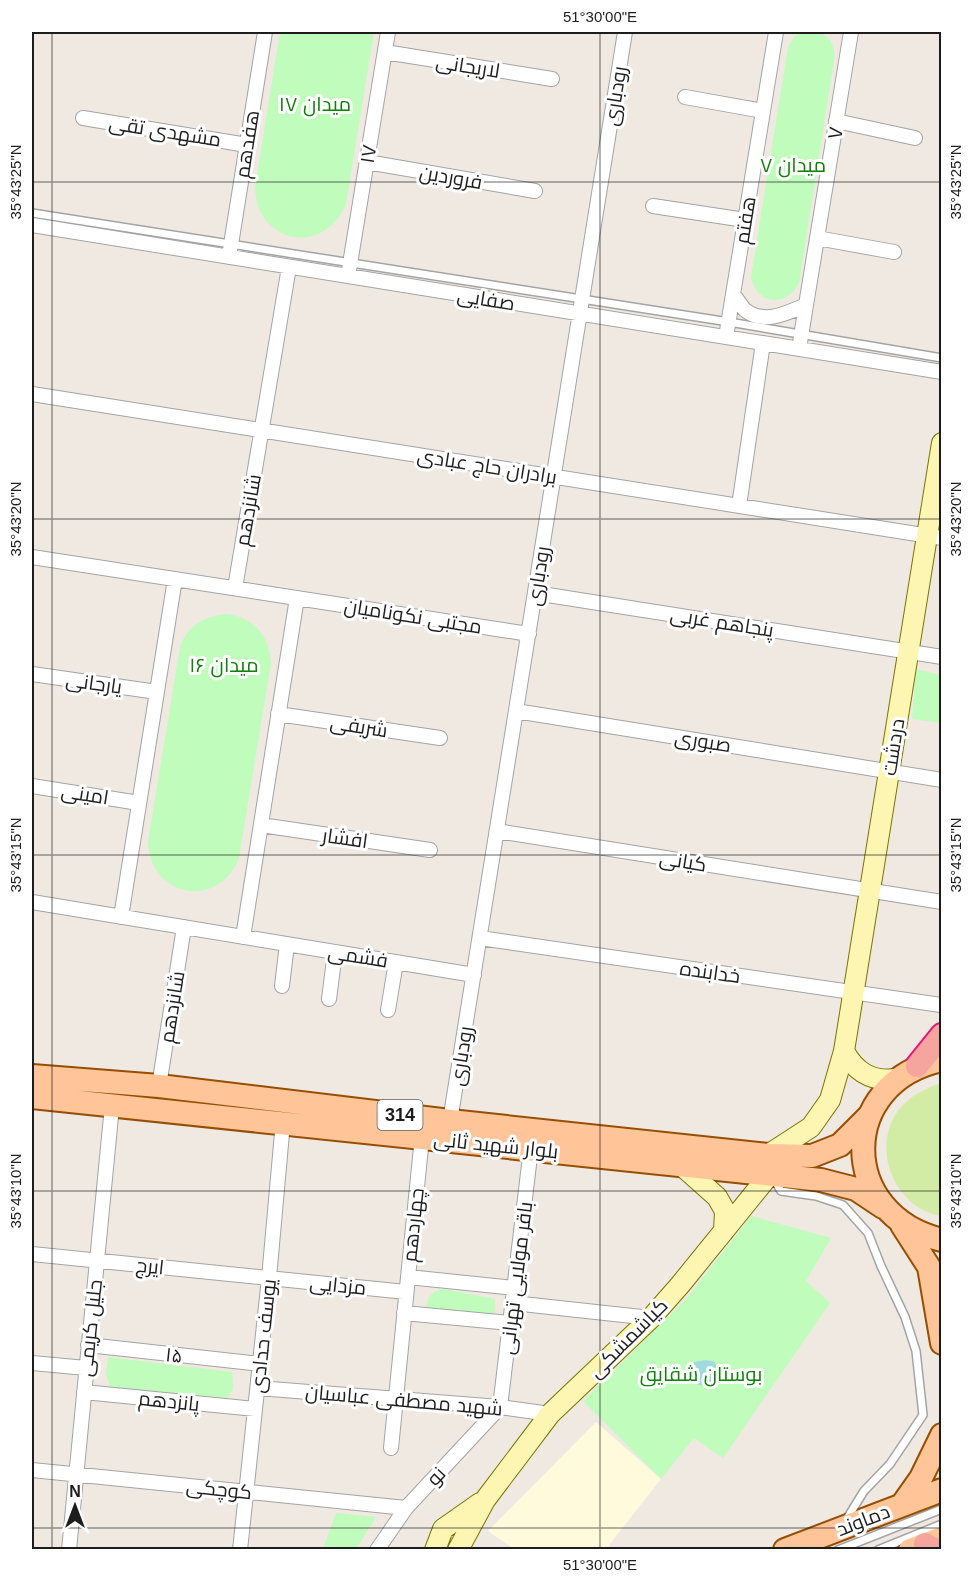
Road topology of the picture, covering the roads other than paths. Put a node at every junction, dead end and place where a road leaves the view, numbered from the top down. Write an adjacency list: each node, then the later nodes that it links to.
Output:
1 (262, 32): 13 (street, هفدهم)
2 (388, 32): 6 (street, ۱۷)
3 (625, 32): 28 (street, رودباری)
4 (776, 32): 9 (street, هفتم)
5 (851, 32): 11 (street, ۷)
6 (385, 52): 7 (street, لاریجانی); 14 (street, ۱۷)
7 (552, 79)
8 (685, 97): 9 (street)
9 (763, 111): 18 (street, هفتم)
10 (83, 118): 13 (street, مشهدی تقی)
11 (836, 121): 12 (street); 20 (street, ۷)
12 (915, 138)
13 (247, 145): 21 (street, هفدهم)
14 (367, 162): 15 (street, فروردین); 23 (street, ۱۷)
15 (535, 191)
16 (653, 206): 18 (street)
17 (32, 213): 21 (lane)
18 (745, 220): 26 (street, هفتم)
19 (32, 225): 21 (street, صفایی)
20 (818, 238): 22 (street); 27 (street, ۷)
21 (230, 251): 23 (lane); 24 (street, صفایی)
22 (894, 252)
23 (351, 261): 25 (street, ۱۷); 28 (lane)
24 (289, 267): 25 (street, صفایی); 37 (street)
25 (348, 276): 28 (street, صفایی)
26 (733, 294): 27 (street); 29 (street, هفتم)
27 (806, 305): 30 (street, ۷)
28 (581, 307): 29 (lane); 31 (street, صفایی); 39 (street, رودباری)
29 (729, 322): 30 (lane); 31 (street, هفتم)
30 (802, 334): 33 (street, ۷); 34 (lane)
31 (726, 337): 32 (street, صفایی)
32 (763, 343): 33 (street, صفایی); 40 (street)
33 (800, 349): 35 (street, صفایی)
34 (942, 358)
35 (942, 372)
36 (32, 394): 37 (street, برادران حاج عبادی)
37 (262, 430): 39 (street, برادران حاج عبادی); 44 (street, شانزدهم)
38 (942, 443): 41 (main road, دردشت)
39 (554, 477): 40 (street, برادران حاج عبادی); 45 (street, رودباری)
40 (739, 506): 41 (street, برادران حاج عبادی)
41 (934, 537): 48 (main road, دردشت)
42 (32, 556): 43 (street)
43 (175, 579): 44 (street); 51 (street)
44 (235, 588): 46 (street)
45 (535, 593): 47 (street, رودباری); 48 (street, پنجاهم غربی)
46 (297, 598): 47 (street, مجتبی نکونامیان); 53 (street)
47 (529, 634): 52 (street, رودباری)
48 (908, 652): 49 (street, پنجاهم غربی); 55 (main road, دردشت)
49 (942, 657)
50 (32, 674): 51 (street, یارجانی)
51 (157, 692): 58 (street)
52 (516, 711): 55 (street, صبوری); 60 (street, رودباری)
53 (279, 714): 54 (street, شریفی); 59 (street)
54 (440, 738)
55 (889, 771): 56 (street, صبوری); 62 (main road, دردشت)
56 (942, 780)
57 (32, 786): 58 (street, امینی)
58 (139, 802): 65 (street)
59 (261, 825): 61 (street, افشار); 67 (street)
60 (497, 831): 62 (street, کیانی); 68 (street, رودباری)
61 (430, 850)
62 (870, 891): 64 (street, کیانی); 74 (main road, دردشت)
63 (32, 902): 65 (street)
64 (942, 902)
65 (121, 917): 66 (street)
66 (184, 927): 67 (street); 84 (street, شانزدهم)
67 (243, 937): 69 (street, فشمی)
68 (480, 938): 72 (street, رودباری); 74 (street, خدابنده)
69 (287, 944): 70 (street, فشمی); 73 (street)
70 (335, 952): 71 (street, فشمی); 75 (street)
71 (396, 962): 72 (street, فشمی); 77 (street)
72 (474, 975): 89 (street, رودباری)
73 (282, 986)
74 (854, 993): 76 (street, خدابنده); 79 (main road, دردشت)
75 (329, 999)
76 (941, 1005)
77 (388, 1010)
78 (942, 1035): 81 (highway)
79 (844, 1051): 83 (main road); 94 (main road, دردشت)
80 (942, 1060): 81 (main road)
81 (917, 1066): 83 (main road)
82 (32, 1076): 84 (main road, بلوار شهید ثانی / 314)
83 (897, 1079): 88 (main road)
84 (159, 1086): 87 (main road, بلوار شهید ثانی / 314)
85 (32, 1097): 86 (main road, بلوار شهید ثانی / 314)
86 (112, 1106): 87 (main road, بلوار شهید ثانی / 314); 100 (street, جلیل کریمی)
87 (244, 1108): 89 (main road, بلوار شهید ثانی / 314); 90 (main road, بلوار شهید ثانی / 314)
88 (869, 1116): 94 (main road, بلوار شهید ثانی / 314); 95 (main road)
89 (450, 1121): 94 (main road, بلوار شهید ثانی / 314)
90 (283, 1122): 91 (main road, بلوار شهید ثانی / 314); 102 (street, یوسف حدادی)
91 (422, 1137): 92 (main road, بلوار شهید ثانی / 314); 101 (street, چهاردهم)
92 (531, 1148): 93 (main road, بلوار شهید ثانی / 314); 103 (street, باقر مولایی تهرانی)
93 (680, 1164): 94 (main road, بلوار شهید ثانی / 314); 97 (main road)
94 (769, 1164): 95 (main road, بلوار شهید ثانی / 314); 97 (main road, کیاشمشکی); 131 (lane)
95 (883, 1207): 96 (main road)
96 (901, 1224): 98 (main road); 109 (main road)
97 (724, 1231): 107 (main road, کیاشمشکی)
98 (942, 1240)
99 (32, 1254): 100 (street, ایرج)
100 (97, 1261): 102 (street, ایرج); 110 (street, جلیل کریمی)
101 (408, 1276): 103 (street); 104 (street, چهاردهم)
102 (269, 1278): 104 (street, مزدایی); 112 (street, یوسف حدادی)
103 (515, 1288): 105 (street, باقر مولایی تهرانی)
104 (406, 1292): 106 (street, چهاردهم)
105 (513, 1303): 107 (street); 108 (street, باقر مولایی تهرانی)
106 (404, 1313): 108 (street); 116 (street, چهاردهم)
107 (651, 1318): 119 (main road, کیاشمشکی)
108 (510, 1323): 117 (street, باقر مولایی تهرانی)
109 (942, 1342)
110 (88, 1345): 112 (street, ۱۵); 113 (street, جلیل کریمی)
111 (32, 1363): 113 (street)
112 (260, 1364): 114 (street, یوسف حدادی)
113 (86, 1368): 115 (street, جلیل کریمی)
114 (258, 1388): 116 (street, شهید مصطفی عباسیان); 118 (street, یوسف حدادی)
115 (84, 1392): 118 (street, پانزدهم); 123 (street, جلیل کریمی)
116 (396, 1399): 117 (street, شهید مصطفی عباسیان); 121 (street, چهاردهم)
117 (500, 1407): 119 (street, شهید مصطفی عباسیان); 128 (street, نو)
118 (255, 1410): 125 (street, یوسف حدادی)
119 (550, 1414): 126 (main road, کیاشمشکی)
120 (942, 1435): 127 (main road)
121 (391, 1448)
122 (32, 1470): 123 (street, کوچکی)
123 (76, 1474): 125 (street, کوچکی); 132 (street, جلیل کریمی)
124 (942, 1490): 127 (main road, دماوند)
125 (246, 1492): 128 (street, کوچکی); 133 (street, یوسف حدادی)
126 (485, 1500): 135 (main road, کیاشمشکی); 136 (main road, کیاشمشکی)
127 (902, 1505): 131 (main road, دماوند)
128 (406, 1508): 134 (street, نو)
129 (942, 1509): 131 (lane)
130 (942, 1524): 138 (lane)
131 (839, 1539): 137 (main road, دماوند)
132 (69, 1550)
133 (240, 1550)
134 (377, 1550)
135 (435, 1550)
136 (458, 1550)
137 (785, 1550)
138 (878, 1550)

